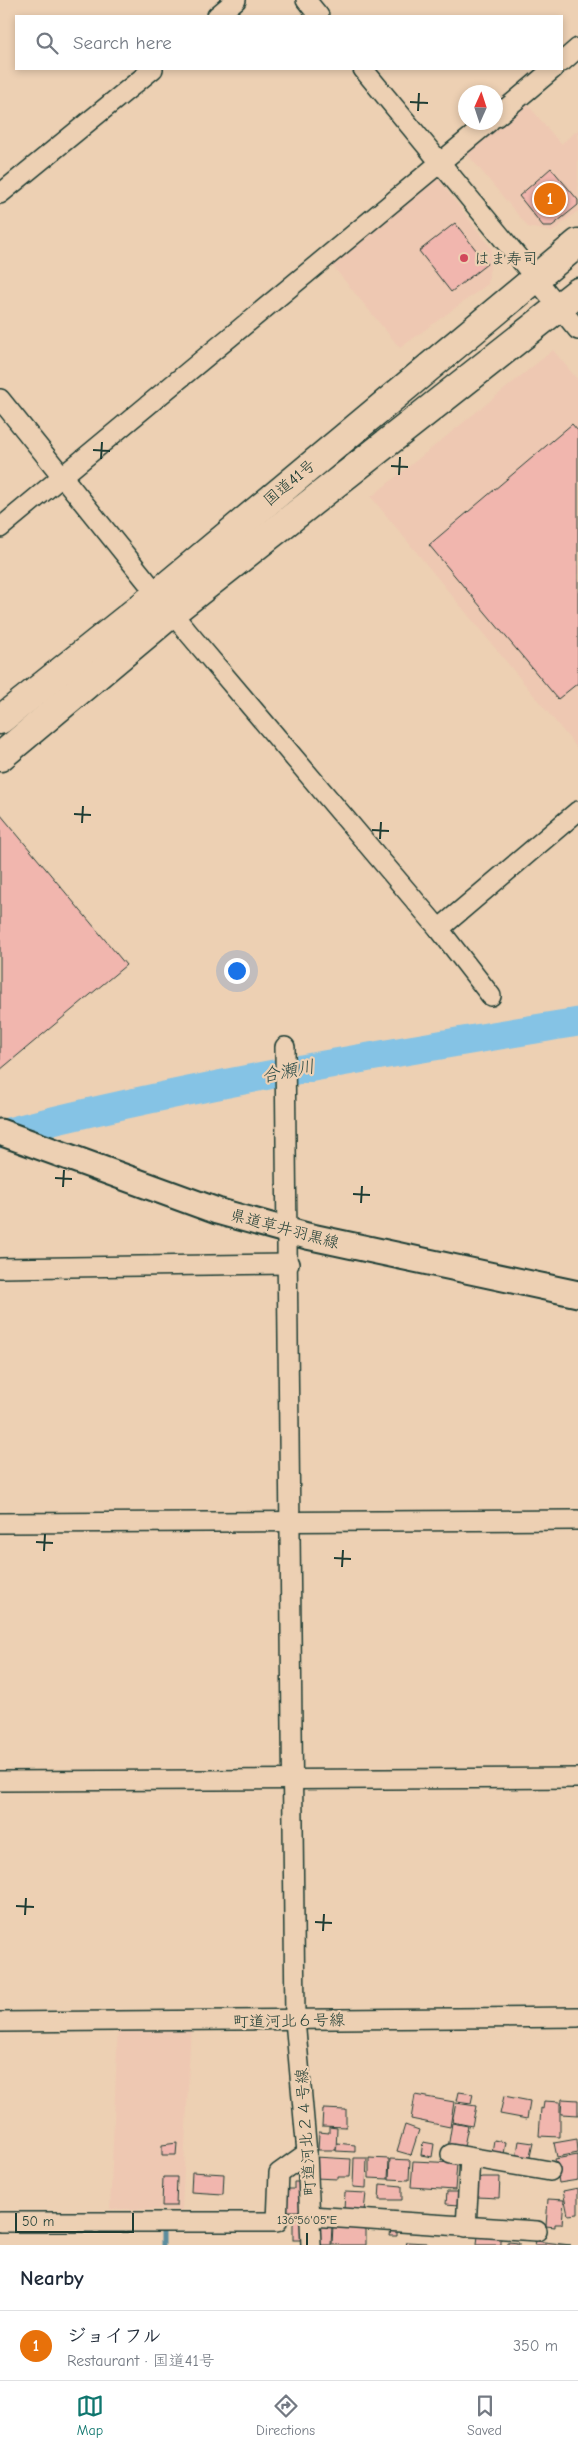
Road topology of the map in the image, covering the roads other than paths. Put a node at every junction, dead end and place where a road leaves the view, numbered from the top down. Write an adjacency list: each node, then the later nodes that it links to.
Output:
1 (236, 0): 3 (street)
2 (306, 0): 4 (street)
3 (218, 15)
4 (318, 15)
5 (578, 48): 6 (street)
6 (563, 61)
7 (152, 70): 13 (street)
8 (364, 70): 12 (street)
9 (552, 70): 10 (street)
10 (503, 111)
11 (480, 130): 12 (street)
12 (441, 163): 15 (street); 19 (street)
13 (0, 194)
14 (578, 243): 15 (highway, 国道41号)
15 (534, 279): 16 (street); 23 (highway, 国道41号)
16 (568, 299): 17 (street); 24 (highway, 国道41号)
17 (578, 330)
18 (0, 399): 19 (street)
19 (63, 476): 20 (street); 21 (street)
20 (0, 528)
21 (148, 583)
22 (180, 622): 26 (street)
23 (0, 720)
24 (0, 757)
25 (578, 811): 26 (street)
26 (438, 929): 27 (street)
27 (490, 996)
28 (285, 1047): 30 (street, 町道河北２４号線)
29 (0, 1132): 30 (main road, 県道草井羽黒線)
30 (288, 1230): 31 (street, 町道河北２４号線); 33 (main road, 県道草井羽黒線)
31 (288, 1264): 32 (street); 36 (street, 町道河北２４号線)
32 (0, 1268)
33 (578, 1294)
34 (578, 1520): 36 (street)
35 (0, 1523): 36 (street)
36 (290, 1523): 38 (street, 町道河北２４号線)
37 (578, 1778): 38 (street)
38 (292, 1780): 39 (street); 41 (street, 町道河北２４号線)
39 (0, 1782)
40 (578, 2017): 41 (street, 町道河北６号線)
41 (295, 2020): 42 (street, 町道河北６号線); 43 (street, 町道河北２４号線)
42 (0, 2022)
43 (307, 2153): 48 (street, 町道河北２４号線); 50 (street)
44 (451, 2154): 45 (street)
45 (470, 2158): 46 (street); 51 (street)
46 (550, 2172)
47 (0, 2211): 50 (street)
48 (311, 2216): 51 (street); 53 (street, 町道河北２４号線)
49 (0, 2222): 50 (street)
50 (172, 2224)
51 (466, 2227): 52 (street)
52 (537, 2232)
53 (311, 2245)

